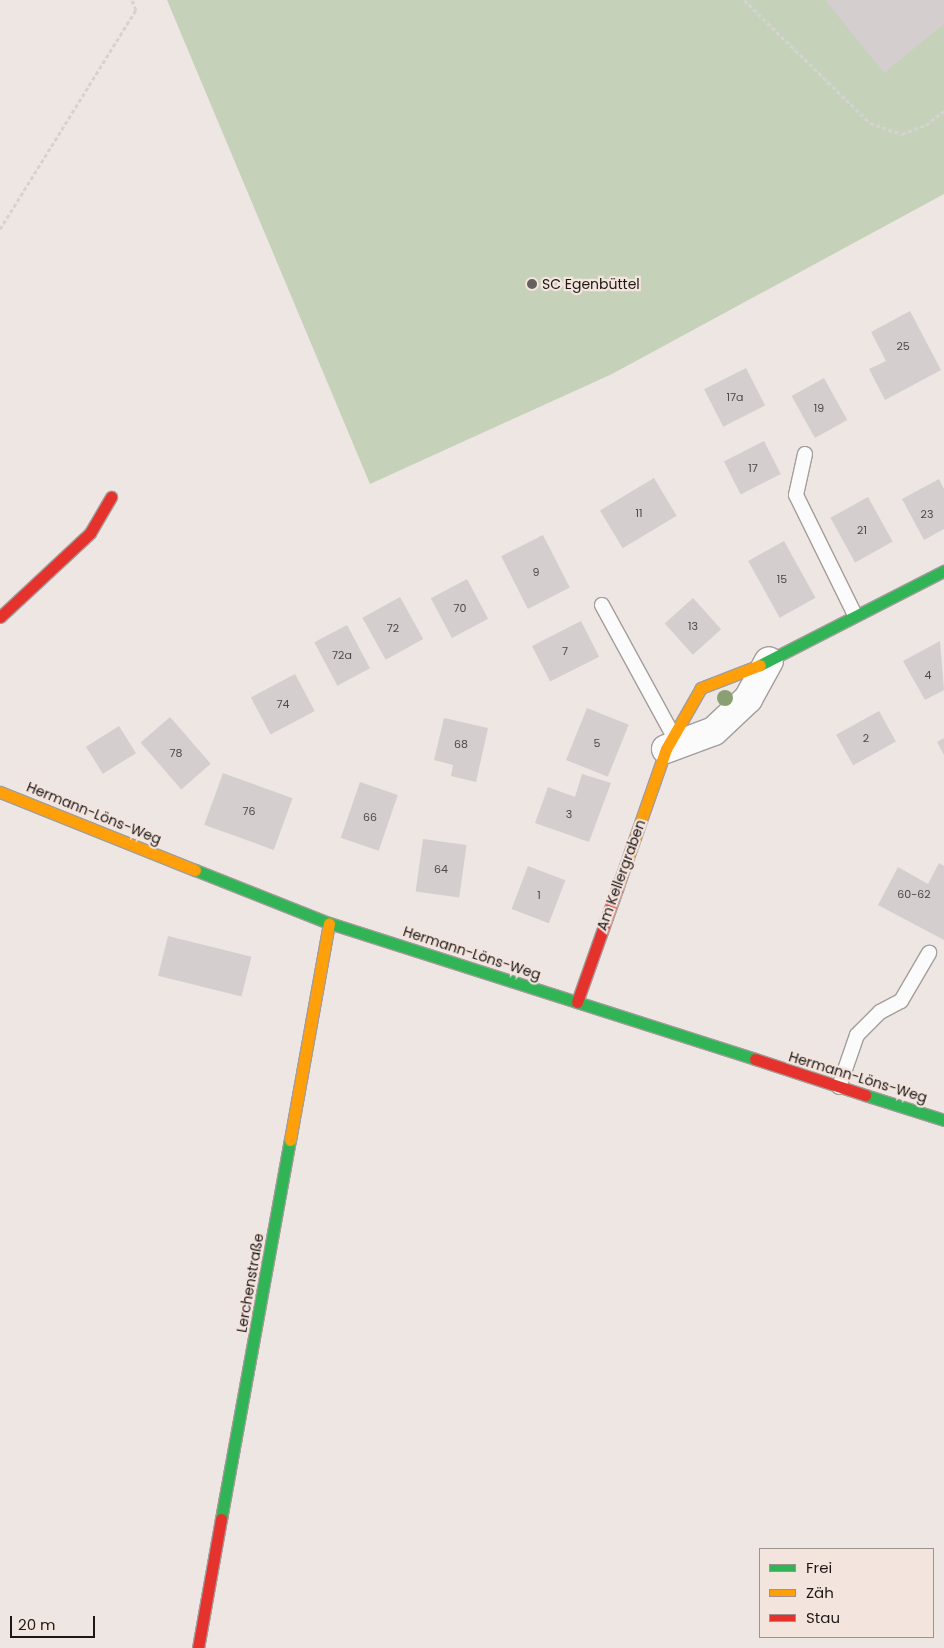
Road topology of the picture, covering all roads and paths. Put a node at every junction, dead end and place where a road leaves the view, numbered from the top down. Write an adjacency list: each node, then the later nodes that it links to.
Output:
1 (132, 0): 4 (path)
2 (744, 0): 3 (path)
3 (944, 111)
4 (0, 229)
5 (805, 454): 9 (lane)
6 (111, 497): 10 (street)
7 (944, 571): 9 (street, Am Kellergraben)
8 (602, 605): 12 (lane)
9 (854, 613): 11 (street, Am Kellergraben)
10 (0, 617)
11 (770, 661): 12 (street, Am Kellergraben); 12 (street, Am Kellergraben)
12 (670, 742): 16 (street, Am Kellergraben)
13 (0, 792): 14 (street, Hermann-Löns-Weg)
14 (329, 923): 16 (street, Hermann-Löns-Weg); 19 (street, Lerchenstraße)
15 (929, 953): 17 (lane)
16 (577, 1002): 17 (street, Hermann-Löns-Weg)
17 (839, 1087): 18 (street, Hermann-Löns-Weg)
18 (944, 1120)
19 (198, 1648)

